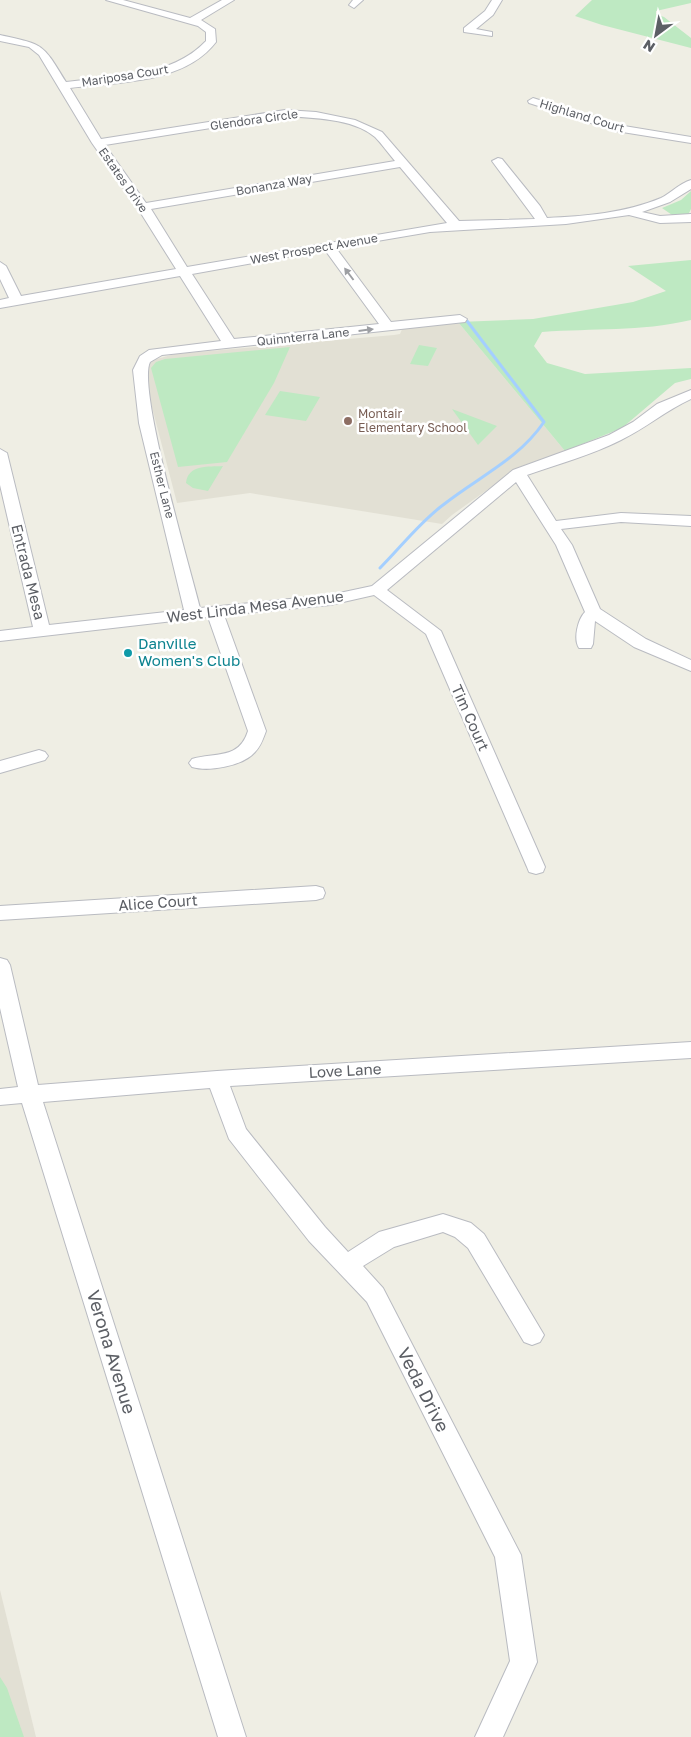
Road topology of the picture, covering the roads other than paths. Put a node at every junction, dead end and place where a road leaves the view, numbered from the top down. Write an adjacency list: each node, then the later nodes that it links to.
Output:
1 (111, 0): 4 (street, Mariposa Court)
2 (229, 0): 4 (street)
3 (497, 0): 5 (street)
4 (194, 20): 7 (street, Mariposa Court)
5 (488, 34)
6 (0, 38): 7 (street, Estates Drive)
7 (62, 86): 10 (street, Estates Drive)
8 (532, 101): 9 (street, Highland Court)
9 (691, 140)
10 (98, 143): 12 (street, Glendora Circle); 14 (street, Estates Drive)
11 (498, 161): 17 (street)
12 (404, 163): 14 (street, Bonanza Way); 18 (street, Glendora Circle)
13 (691, 184): 15 (street)
14 (143, 208): 21 (street, Estates Drive)
15 (631, 212): 16 (street); 17 (street, West Prospect Avenue)
16 (691, 218)
17 (542, 220): 18 (street, West Prospect Avenue)
18 (455, 224): 19 (street, West Prospect Avenue)
19 (329, 247): 21 (street, West Prospect Avenue); 25 (street, one-way to 19)
20 (0, 266): 22 (street)
21 (186, 272): 22 (street, West Prospect Avenue); 26 (street, Estates Drive)
22 (17, 301): 23 (street, West Prospect Avenue)
23 (0, 304)
24 (460, 319): 25 (street, Quinnterra Lane)
25 (388, 327): 26 (street, Quinnterra Lane, one-way to 25)
26 (230, 344): 27 (street, Quinnterra Lane)
27 (146, 356): 39 (street, Esther Lane)
28 (691, 394): 29 (street, West Linda Mesa Avenue)
29 (662, 407): 30 (street); 32 (street, West Linda Mesa Avenue)
30 (691, 407)
31 (0, 453): 33 (street, Entrada Mesa)
32 (518, 473): 35 (street); 36 (street, West Linda Mesa Avenue)
33 (7, 515): 40 (street, Entrada Mesa)
34 (691, 521): 35 (street)
35 (552, 526): 38 (street)
36 (377, 590): 37 (street, West Linda Mesa Avenue); 47 (street, Tim Court)
37 (214, 611): 39 (street, West Linda Mesa Avenue); 45 (street)
38 (593, 612): 42 (street); 43 (street)
39 (194, 614): 40 (street, West Linda Mesa Avenue)
40 (42, 632): 41 (street, West Linda Mesa Avenue)
41 (0, 636)
42 (585, 644)
43 (691, 666)
44 (39, 756): 46 (street)
45 (198, 763)
46 (0, 768)
47 (536, 867)
48 (316, 893): 49 (street, Alice Court)
49 (0, 913)
50 (0, 965): 53 (street, Verona Avenue)
51 (691, 1050): 52 (street, Love Lane)
52 (217, 1079): 53 (street, Love Lane); 55 (street, Veda Drive)
53 (30, 1094): 54 (street, Love Lane); 57 (street, Verona Avenue)
54 (0, 1097)
55 (346, 1265): 56 (street); 58 (street, Veda Drive)
56 (532, 1335)
57 (232, 1737)
58 (489, 1737)

